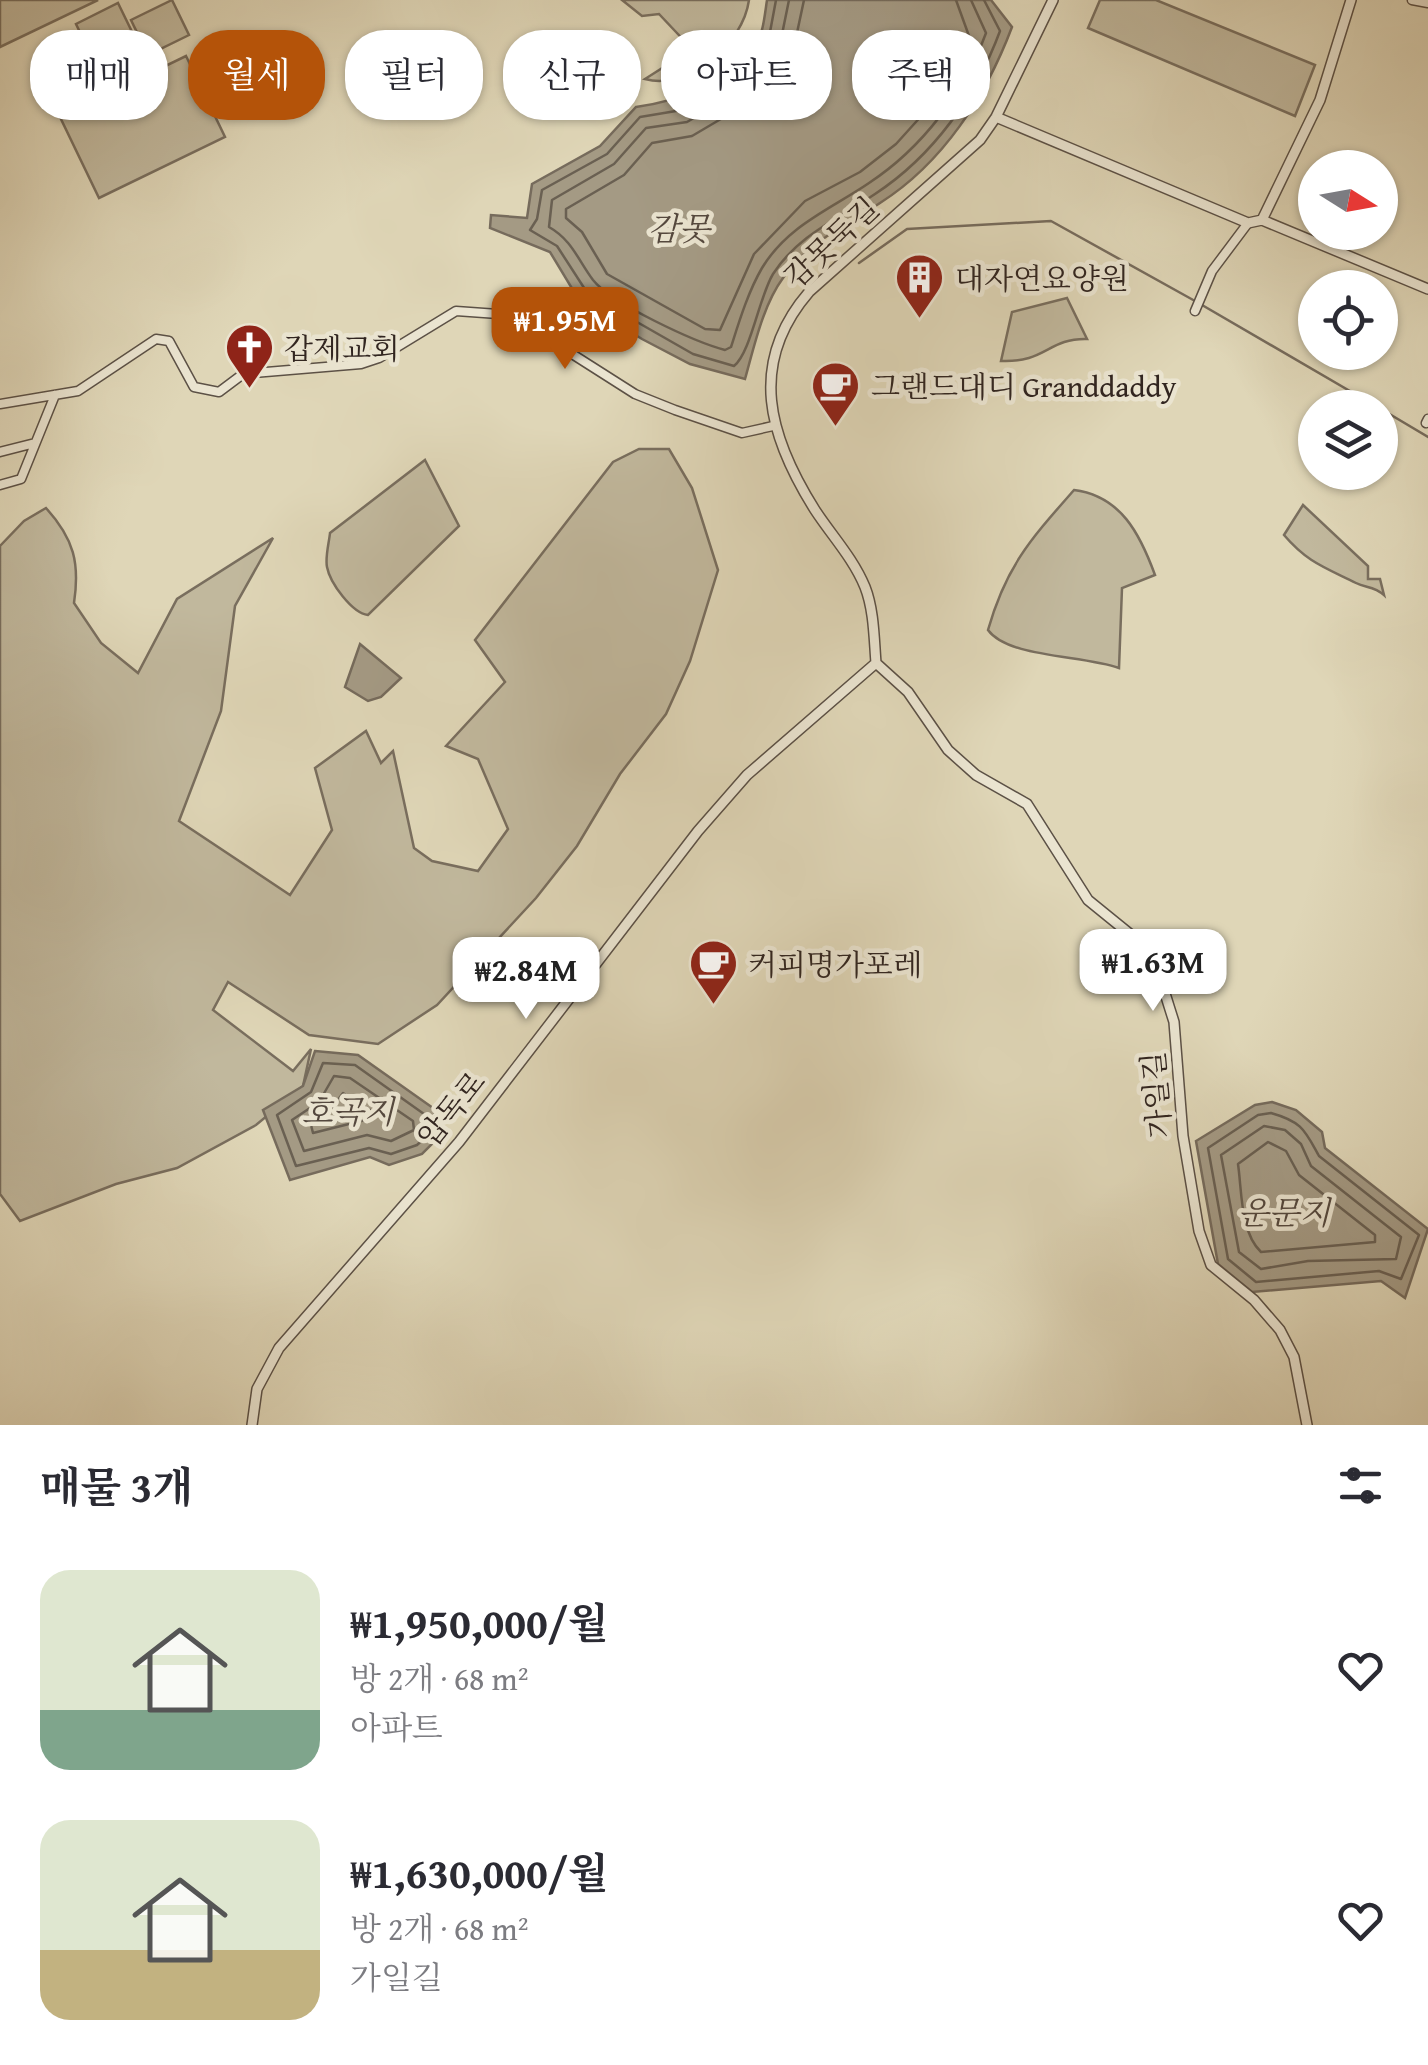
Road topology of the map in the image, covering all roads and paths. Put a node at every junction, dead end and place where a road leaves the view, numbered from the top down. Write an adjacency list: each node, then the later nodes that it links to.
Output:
1 (1053, 0): 5 (street, 감못둑길)
2 (1351, 0): 6 (street)
3 (1412, 0): 4 (street)
4 (1428, 3)
5 (996, 117): 7 (street); 12 (street, 감못둑길)
6 (1262, 220): 7 (street); 8 (street)
7 (1248, 223): 9 (street)
8 (1428, 290)
9 (1195, 310)
10 (55, 395): 11 (street); 12 (street); 13 (street)
11 (0, 404)
12 (774, 426): 16 (street, 감못둑길)
13 (35, 443): 14 (street); 15 (street)
14 (0, 452)
15 (0, 484)
16 (876, 663): 17 (street, 압독로); 18 (street, 가일길)
17 (252, 1425)
18 (1308, 1425)

